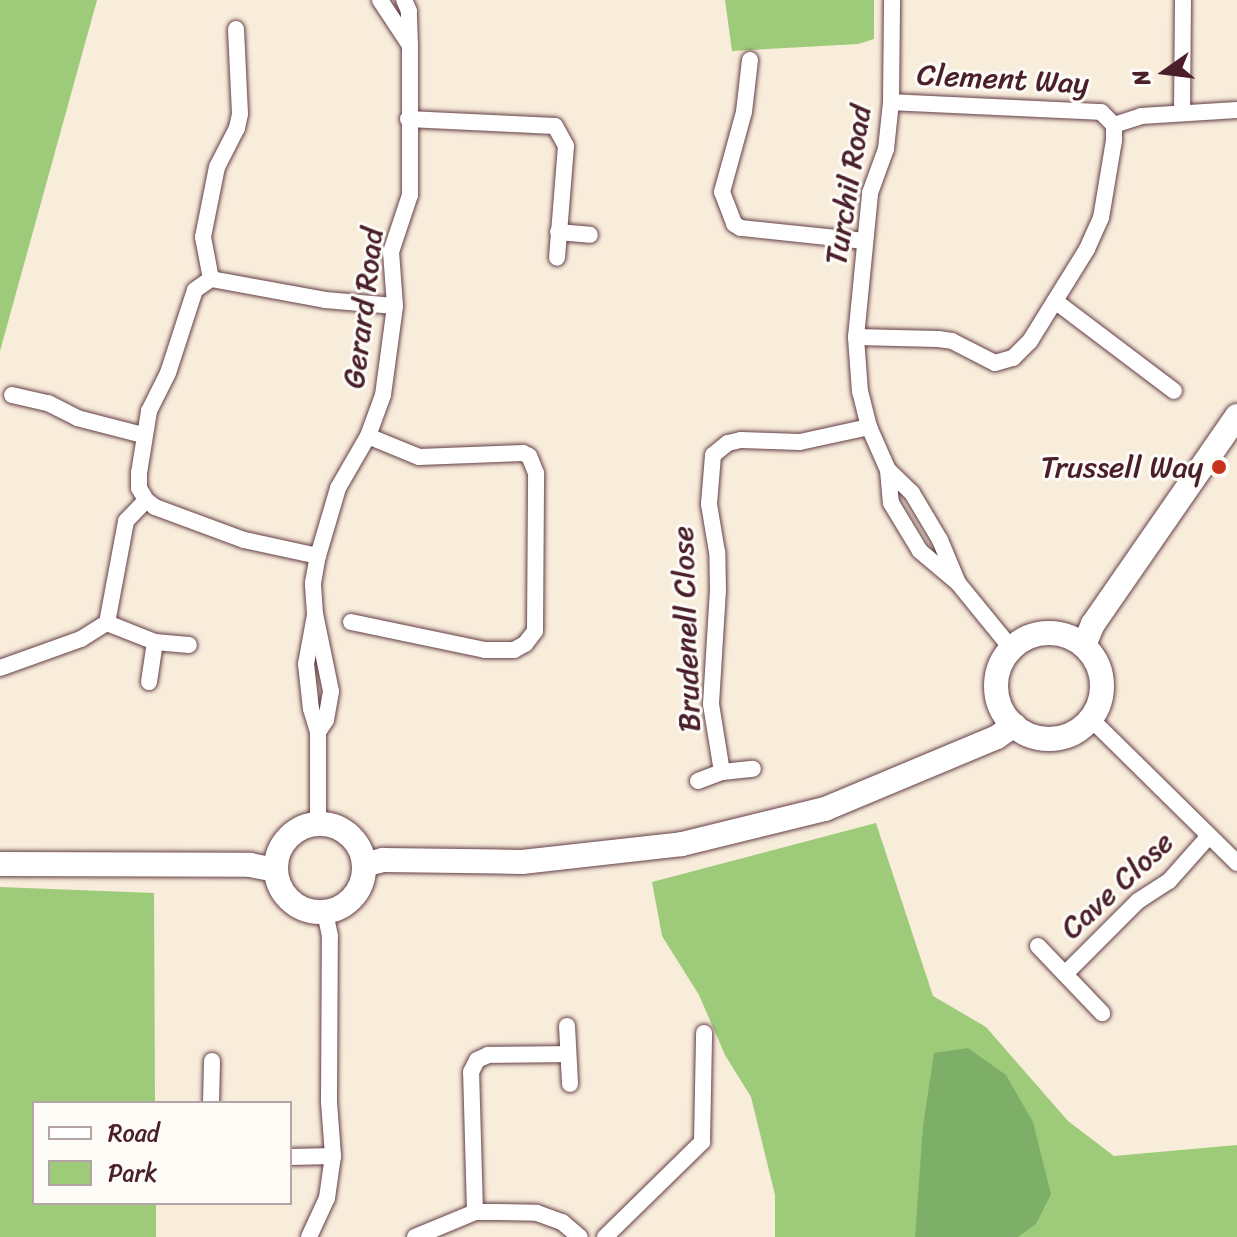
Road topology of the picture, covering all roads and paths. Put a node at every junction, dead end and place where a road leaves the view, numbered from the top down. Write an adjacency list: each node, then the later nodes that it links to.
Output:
1 (380, 0): 6 (street)
2 (404, 0): 6 (street, Gerard Road)
3 (892, 0): 8 (street, Turchil Road)
4 (1183, 0): 10 (street)
5 (236, 29): 17 (street)
6 (410, 46): 11 (street, Gerard Road)
7 (750, 60): 15 (street)
8 (891, 102): 12 (street, Clement Way); 15 (street, Turchil Road)
9 (1237, 110): 10 (street)
10 (1182, 113): 12 (street)
11 (408, 119): 13 (street); 19 (street, Gerard Road)
12 (1114, 125): 18 (street, Clement Way)
13 (558, 232): 14 (street); 16 (street)
14 (590, 235)
15 (864, 241): 20 (street, Turchil Road)
16 (557, 258)
17 (211, 279): 19 (street); 25 (street)
18 (1055, 301): 20 (street, Clement Way); 21 (street)
19 (395, 306): 26 (street, Gerard Road)
20 (856, 337): 24 (street, Turchil Road)
21 (1174, 391)
22 (12, 395): 25 (street)
23 (1237, 416): 33 (street)
24 (869, 427): 34 (street, Turchil Road); 40 (street, Brudenell Close)
25 (143, 435): 27 (street)
26 (368, 436): 28 (street, Gerard Road); 29 (street)
27 (146, 500): 28 (street); 30 (street)
28 (318, 556): 42 (street, Gerard Road)
29 (351, 622)
30 (107, 623): 31 (street); 35 (street)
31 (155, 642): 32 (street); 36 (street)
32 (189, 645)
33 (1084, 645): 34 (street); 37 (street)
34 (1011, 648): 38 (street)
35 (0, 668)
36 (149, 682)
37 (1091, 719): 38 (street); 43 (street)
38 (1014, 725): 46 (street)
39 (753, 769): 40 (street, Brudenell Close)
40 (722, 772): 41 (street, Brudenell Close)
41 (698, 781)
42 (318, 823): 46 (street); 47 (street)
43 (1208, 837): 44 (street); 50 (street, Cave Close)
44 (1237, 863)
45 (0, 864): 47 (street)
46 (364, 865): 48 (street)
47 (276, 870): 48 (street)
48 (325, 912): 58 (street)
49 (1038, 946): 50 (street, Cave Close)
50 (1065, 974): 51 (street, Cave Close)
51 (1102, 1013)
52 (567, 1026): 54 (street)
53 (704, 1033): 64 (street)
54 (568, 1054): 56 (street); 60 (street)
55 (212, 1061): 57 (street)
56 (570, 1084)
57 (211, 1101)
58 (333, 1156): 59 (street); 61 (street)
59 (292, 1157)
60 (475, 1212): 62 (street); 63 (street)
61 (313, 1236)
62 (415, 1237)
63 (580, 1237)
64 (605, 1237)

